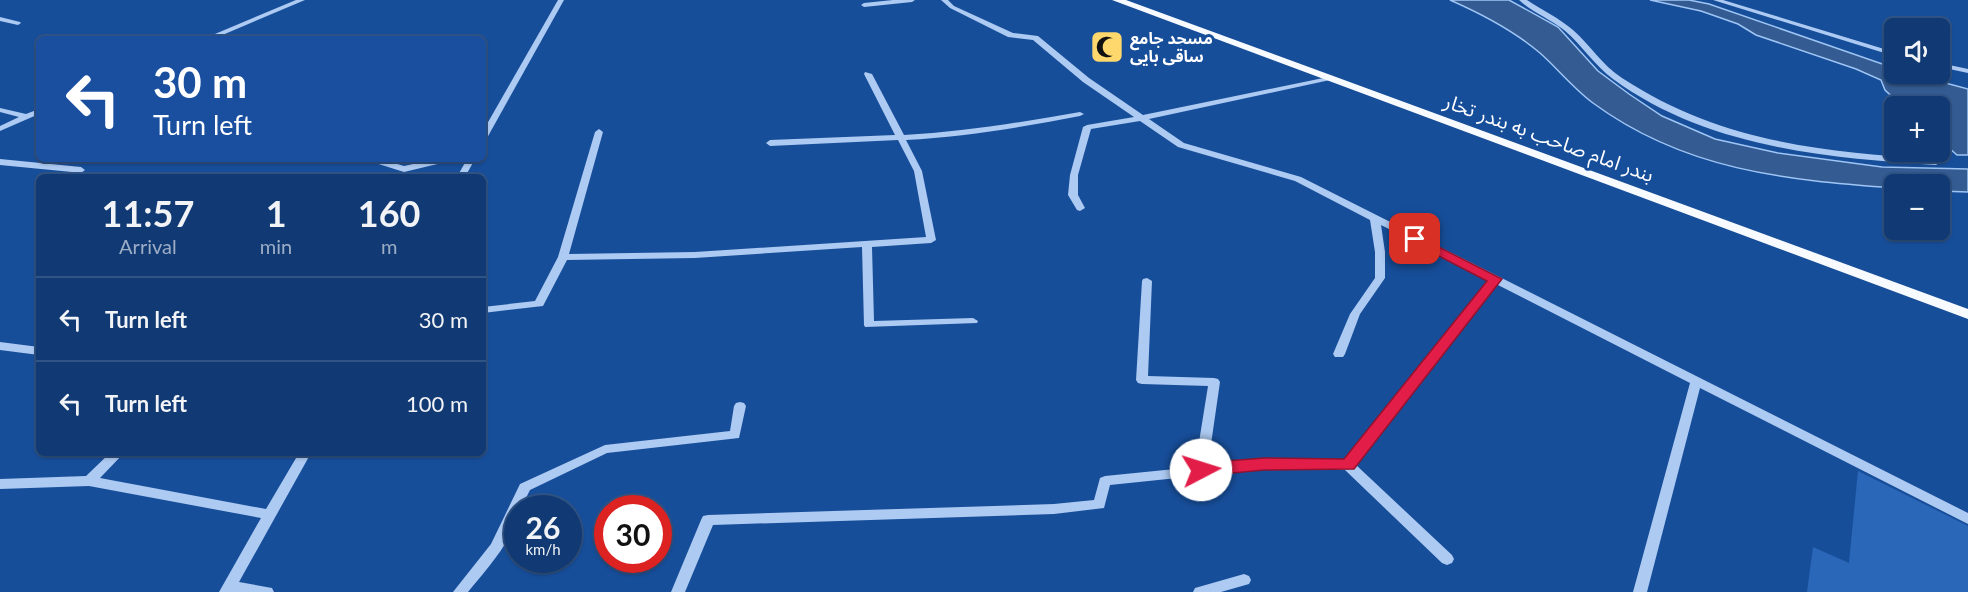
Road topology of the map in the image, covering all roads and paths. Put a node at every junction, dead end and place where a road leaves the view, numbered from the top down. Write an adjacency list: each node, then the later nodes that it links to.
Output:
1 (302, 0): 11 (street)
2 (561, 0): 24 (street)
3 (912, 0): 8 (street)
4 (944, 0): 21 (street)
5 (1117, 0): 16 (main road, بندر امام صاحب به بندر تخار)
6 (1522, 0): 27 (street)
7 (1716, 0): 12 (street)
8 (864, 5)
9 (0, 19): 10 (street)
10 (18, 22)
11 (214, 36)
12 (1884, 51)
13 (1950, 67): 14 (street)
14 (1968, 71)
15 (868, 74): 25 (street)
16 (1330, 78): 21 (street); 39 (main road, بندر امام صاحب به بندر تخار)
17 (0, 110): 20 (street)
18 (36, 112): 20 (street)
19 (1080, 114): 25 (street)
20 (27, 117): 22 (street)
21 (1142, 118): 32 (street); 33 (street)
22 (0, 129)
23 (599, 132): 35 (street)
24 (486, 133)
25 (901, 138): 26 (street); 34 (street)
26 (770, 143)
27 (1884, 157)
28 (0, 162): 31 (street)
29 (382, 162): 30 (street)
30 (434, 162)
31 (75, 174)
32 (1080, 208)
33 (1375, 219): 36 (street); 43 (street)
34 (867, 244): 35 (street); 40 (street)
35 (563, 256): 38 (street)
36 (1495, 279): 44 (street); 48 (street)
37 (1147, 280): 49 (street)
38 (486, 310)
39 (1968, 314)
40 (973, 321)
41 (0, 346): 42 (street)
42 (36, 351)
43 (1339, 354)
44 (1696, 381): 53 (street); 61 (street)
45 (740, 406): 58 (street)
46 (115, 456): 50 (street)
47 (303, 456): 52 (street)
48 (1348, 465): 49 (street); 54 (street)
49 (1201, 470): 59 (street)
50 (89, 481): 51 (street); 52 (street)
51 (0, 484)
52 (270, 515): 56 (street)
53 (1968, 519)
54 (1448, 559)
55 (1244, 580): 60 (street)
56 (228, 589): 57 (street)
57 (267, 592)
58 (460, 592)
59 (678, 592)
60 (1200, 592)
61 (1640, 592)

